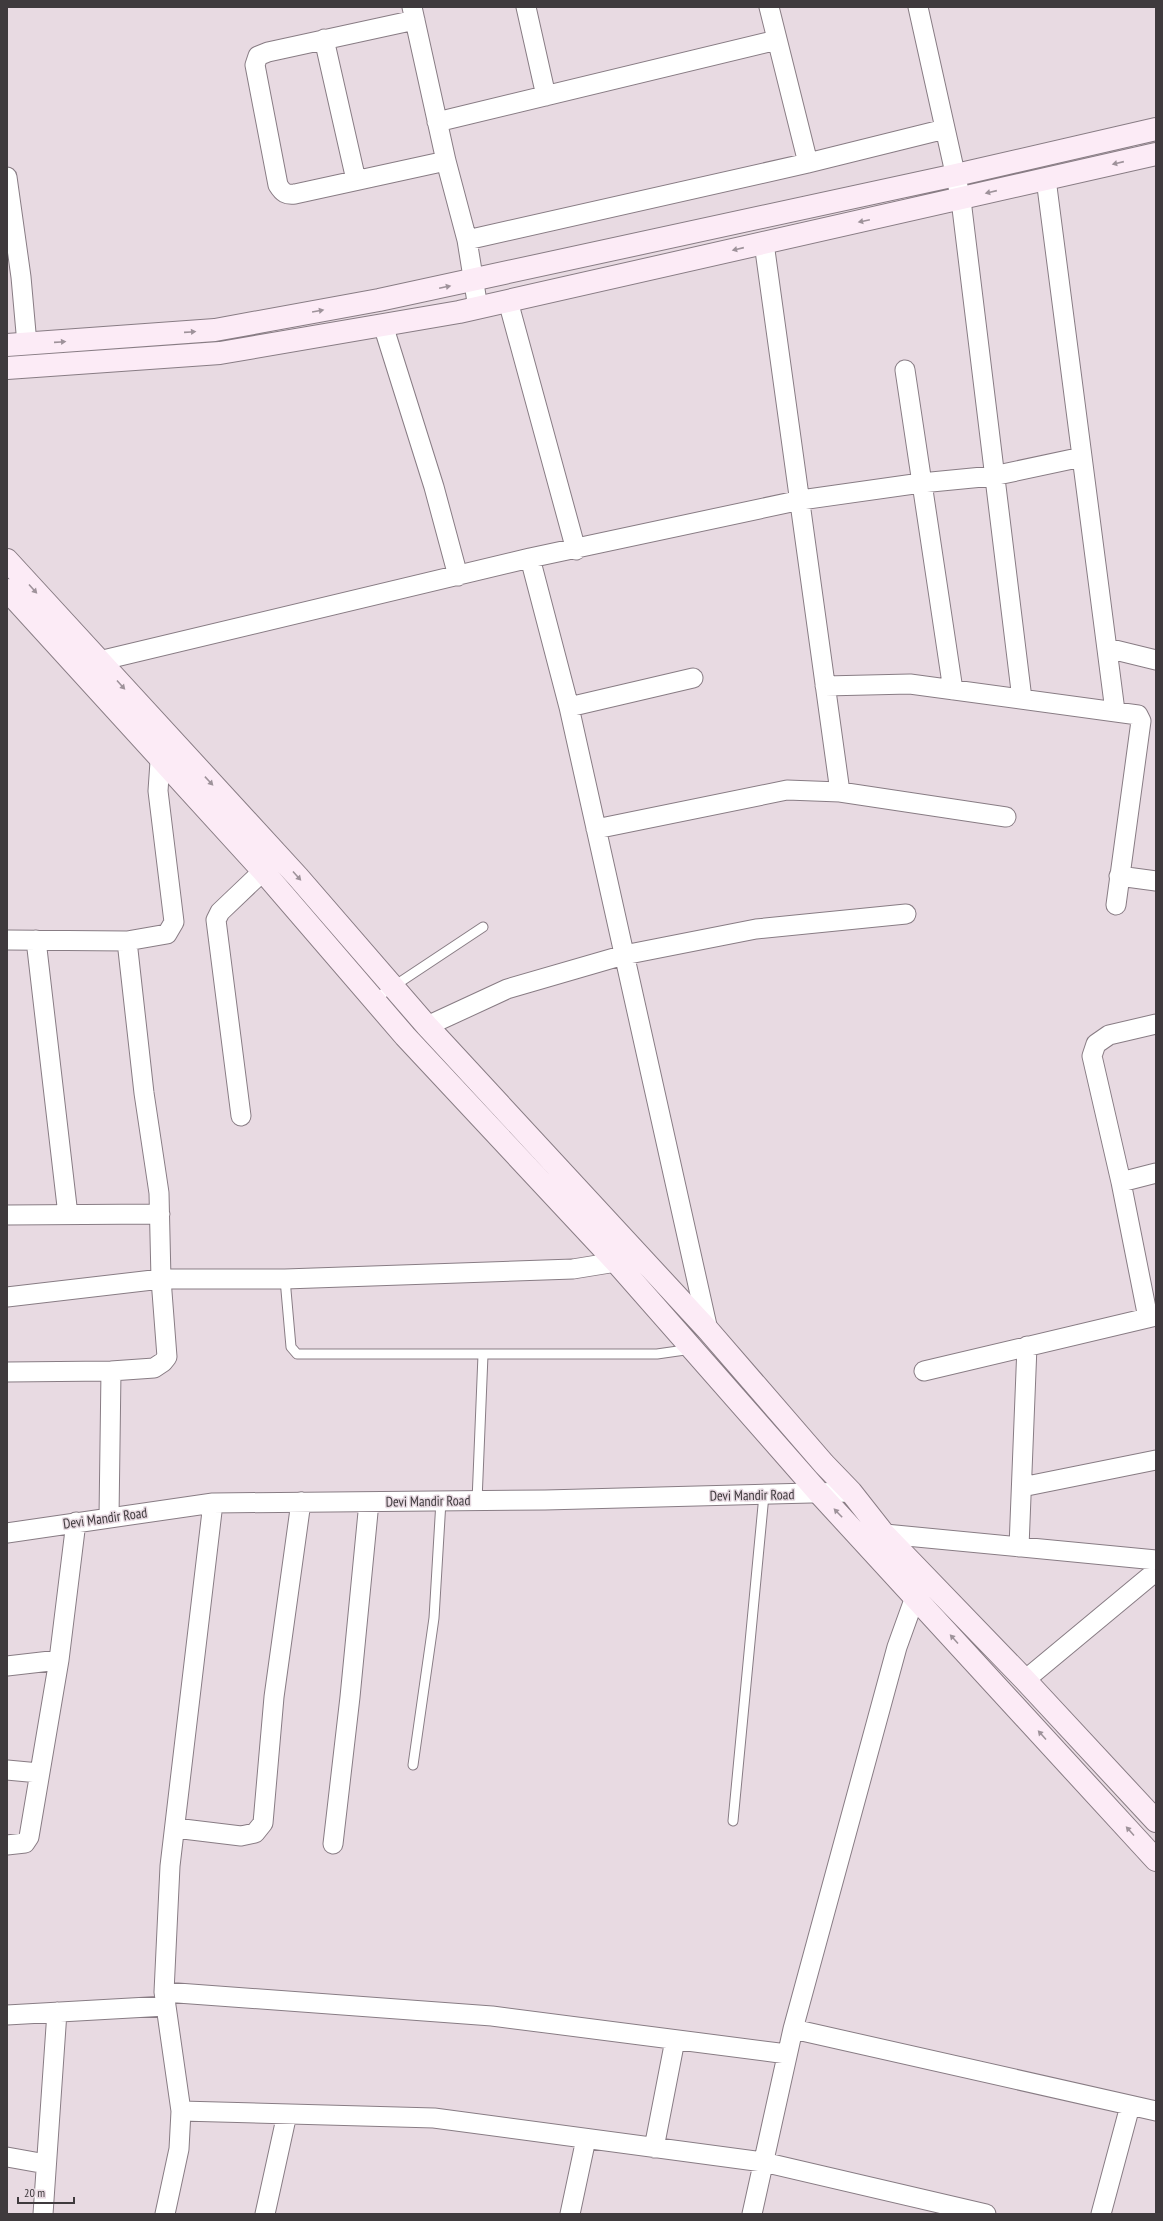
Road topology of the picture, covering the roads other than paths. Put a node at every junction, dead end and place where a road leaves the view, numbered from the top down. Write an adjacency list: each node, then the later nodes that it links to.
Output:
1 (526, 7): 7 (street)
2 (768, 7): 6 (street)
3 (918, 7): 9 (street)
4 (414, 13): 5 (street); 8 (street)
5 (324, 39): 17 (street); 17 (street)
6 (777, 40): 7 (street); 13 (street)
7 (546, 96): 8 (street)
8 (437, 122): 12 (street)
9 (945, 129): 13 (street); 14 (street)
10 (1156, 129): 14 (street)
11 (1156, 154): 16 (street, one-way to 16)
12 (446, 161): 17 (street); 19 (street)
13 (808, 163): 19 (street)
14 (956, 175): 18 (street); 21 (street)
15 (7, 177): 25 (street)
16 (1046, 179): 18 (street, one-way to 18); 28 (street)
17 (356, 180)
18 (961, 200): 20 (street, one-way to 20); 29 (street)
19 (467, 240): 21 (street)
20 (764, 243): 22 (street, one-way to 22); 31 (street)
21 (472, 281): 23 (street); 25 (street, one-way to 21)
22 (508, 301): 23 (street); 32 (street)
23 (478, 308): 24 (street)
24 (383, 325): 26 (street); 35 (street)
25 (17, 345)
26 (7, 368)
27 (905, 370): 30 (street)
28 (1082, 458): 29 (street); 37 (street)
29 (993, 476): 30 (street); 43 (street)
30 (921, 483): 31 (street); 42 (street)
31 (801, 500): 32 (street); 41 (street)
32 (576, 550): 33 (street)
33 (530, 558): 35 (street); 44 (street)
34 (7, 560): 39 (street, one-way to 39)
35 (458, 576): 39 (street)
36 (7, 590): 47 (street)
37 (1107, 648): 38 (street); 45 (street)
38 (1156, 660)
39 (99, 661): 46 (street, one-way to 46)
40 (693, 678): 44 (street)
41 (825, 686): 42 (street); 48 (street)
42 (953, 690): 43 (street)
43 (1022, 699): 45 (street)
44 (569, 707): 50 (street)
45 (1115, 711): 52 (street)
46 (164, 732): 47 (street); 61 (street, one-way to 61)
47 (160, 758): 51 (street); 59 (street)
48 (840, 792): 49 (street); 50 (street)
49 (1006, 817)
50 (596, 829): 60 (street)
51 (263, 871): 62 (street); 65 (street)
52 (1119, 876): 53 (street); 54 (street)
53 (1156, 881)
54 (1116, 905)
55 (906, 914): 60 (street)
56 (483, 927): 61 (lane)
57 (7, 940): 58 (street)
58 (36, 940): 59 (street); 70 (street)
59 (127, 941): 68 (street)
60 (624, 955): 64 (street); 76 (street)
61 (393, 987): 62 (lane); 64 (street)
62 (373, 1000): 71 (street)
63 (1156, 1024): 67 (street)
64 (427, 1026): 76 (street)
65 (241, 1116)
66 (1156, 1173): 67 (street)
67 (1121, 1182): 75 (street)
68 (160, 1214): 70 (street); 72 (street)
69 (7, 1215): 70 (street)
70 (68, 1215)
71 (616, 1262): 73 (street); 78 (street)
72 (160, 1279): 73 (street); 74 (street); 80 (street)
73 (285, 1279): 79 (lane)
74 (7, 1297)
75 (1152, 1317): 77 (street)
76 (708, 1330): 85 (street)
77 (1027, 1346): 81 (street); 84 (street)
78 (692, 1349): 79 (lane); 86 (street)
79 (483, 1354): 88 (lane)
80 (111, 1371): 82 (street); 93 (street)
81 (924, 1371)
82 (7, 1372)
83 (1156, 1460): 84 (street)
84 (1022, 1487): 98 (street)
85 (851, 1492): 86 (street, Devi Mandir Road); 97 (street)
86 (819, 1493): 87 (street, Devi Mandir Road); 95 (street, one-way to 86)
87 (764, 1494): 88 (street, Devi Mandir Road); 107 (lane)
88 (477, 1500): 89 (street, Devi Mandir Road)
89 (441, 1501): 91 (street, Devi Mandir Road); 104 (lane)
90 (301, 1502): 91 (street, Devi Mandir Road); 92 (street, Devi Mandir Road); 109 (street)
91 (369, 1502): 110 (street)
92 (212, 1503): 93 (street, Devi Mandir Road); 109 (street)
93 (108, 1517): 94 (street, Devi Mandir Road)
94 (76, 1522): 96 (street, Devi Mandir Road); 101 (street)
95 (856, 1531): 97 (street); 100 (street)
96 (7, 1533)
97 (884, 1534): 98 (street); 103 (street)
98 (1019, 1547): 99 (street)
99 (1154, 1573): 103 (street)
100 (915, 1597): 112 (street, one-way to 100); 116 (street)
101 (59, 1660): 102 (street); 106 (street)
102 (7, 1666)
103 (1025, 1680): 108 (street)
104 (413, 1765)
105 (7, 1770): 106 (street)
106 (39, 1773): 111 (street)
107 (733, 1821)
108 (1156, 1821)
109 (174, 1828): 113 (street)
110 (333, 1844)
111 (7, 1845)
112 (1156, 1860)
113 (165, 1999): 114 (street); 117 (street); 120 (street)
114 (57, 2012): 115 (street); 127 (street)
115 (7, 2015)
116 (793, 2030): 118 (street); 119 (street)
117 (675, 2040): 118 (street); 124 (street)
118 (787, 2054): 126 (street)
119 (1130, 2106): 121 (street); 135 (street)
120 (181, 2111): 122 (street); 130 (street)
121 (1156, 2111)
122 (287, 2114): 123 (street); 131 (street)
123 (586, 2138): 124 (street); 132 (street)
124 (654, 2148): 126 (street)
125 (7, 2157): 127 (street)
126 (762, 2162): 128 (street); 133 (street)
127 (46, 2164): 129 (street)
128 (948, 2210): 134 (street)
129 (43, 2214)
130 (165, 2214)
131 (265, 2214)
132 (570, 2214)
133 (752, 2214)
134 (986, 2214)
135 (1101, 2214)

